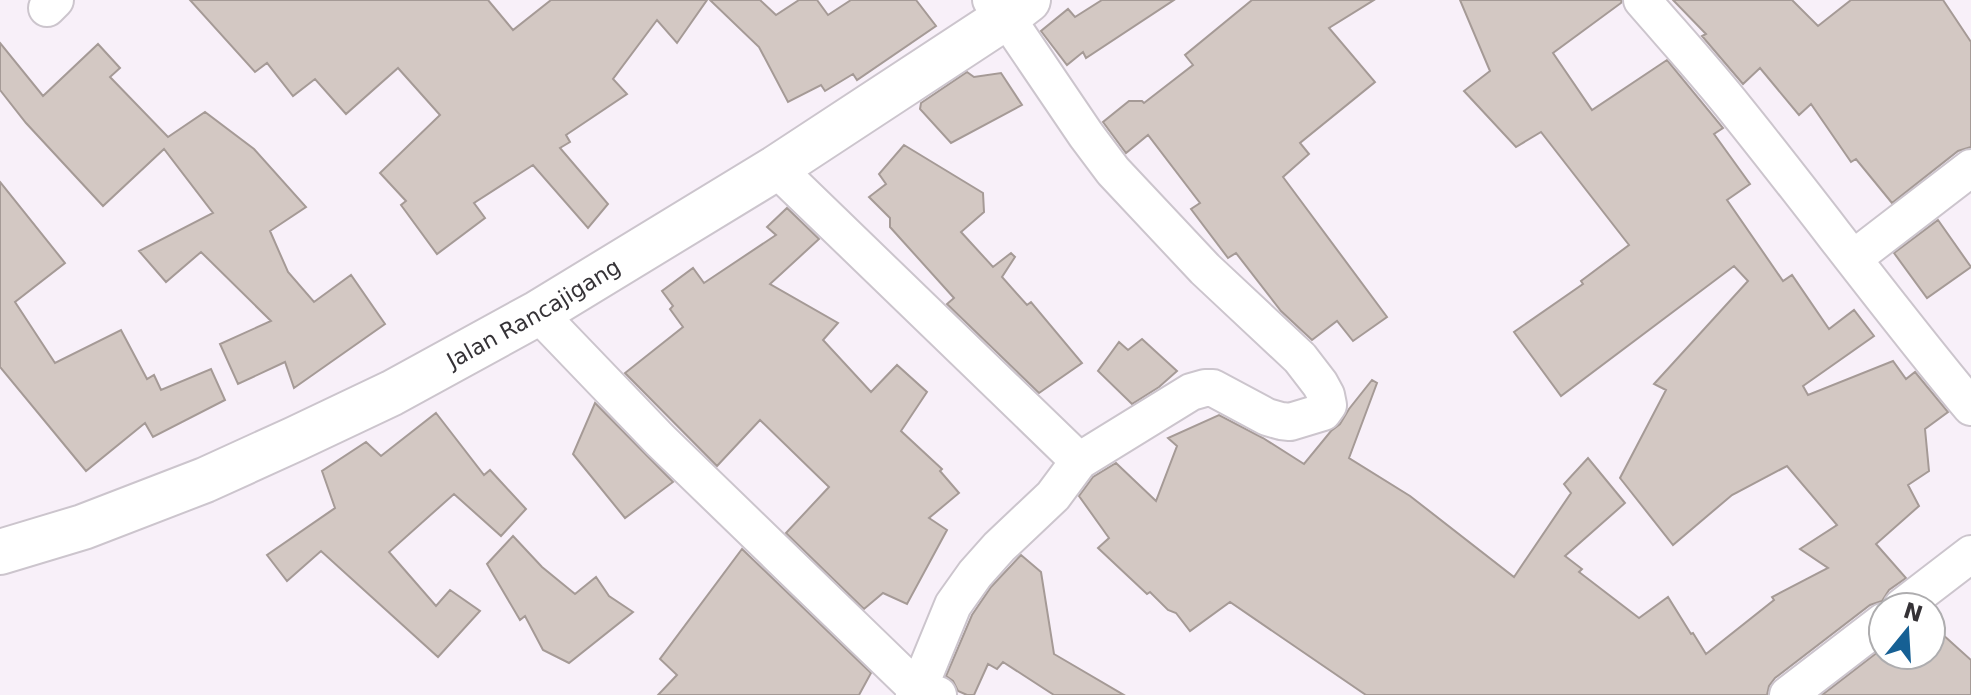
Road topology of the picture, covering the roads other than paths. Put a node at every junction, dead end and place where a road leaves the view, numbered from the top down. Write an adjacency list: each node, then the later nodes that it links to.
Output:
1 (1642, 0): 5 (street)
2 (1008, 6): 3 (main road, Jalan Rancajigang); 8 (street)
3 (776, 168): 6 (main road, Jalan Rancajigang); 8 (street)
4 (1971, 168): 5 (street)
5 (1854, 258): 7 (street)
6 (538, 313): 9 (main road, Jalan Rancajigang); 13 (street)
7 (1971, 407)
8 (1079, 461): 13 (street)
9 (0, 552)
10 (1971, 554): 11 (street)
11 (1923, 591)
12 (1867, 634): 14 (street)
13 (924, 693)
14 (1788, 695)

